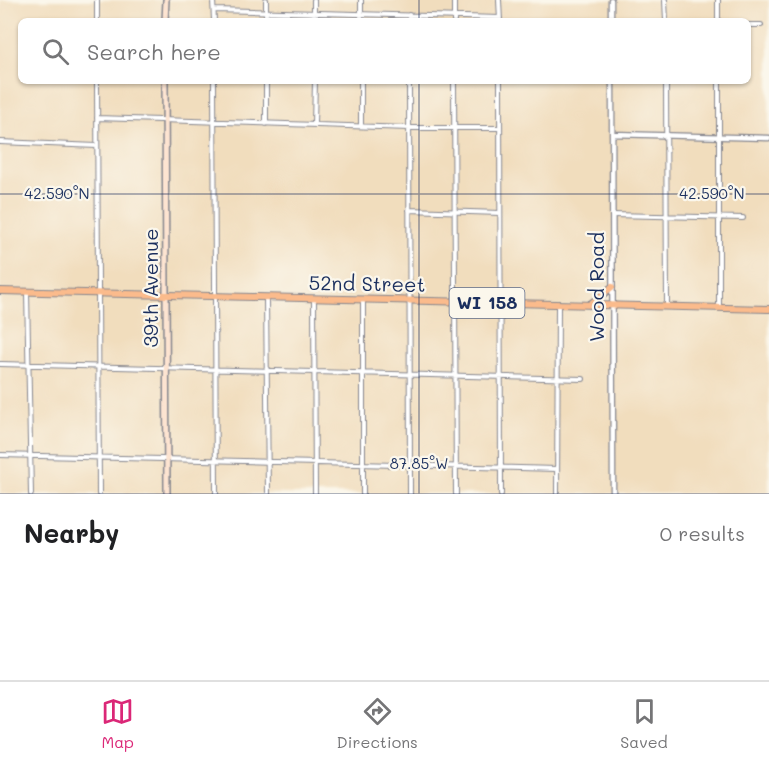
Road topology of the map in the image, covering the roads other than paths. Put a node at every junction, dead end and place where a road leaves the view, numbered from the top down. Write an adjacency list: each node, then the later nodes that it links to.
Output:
1 (97, 0): 17 (street)
2 (166, 0): 18 (main road)
3 (213, 0): 12 (street)
4 (266, 0): 13 (street)
5 (314, 0): 14 (street)
6 (361, 0): 15 (street)
7 (454, 0): 24 (street)
8 (500, 0): 25 (street)
9 (611, 0): 26 (street)
10 (665, 0): 27 (street)
11 (718, 0): 28 (street)
12 (214, 10): 13 (street); 19 (street)
13 (266, 12): 14 (street); 20 (street)
14 (314, 12): 15 (street); 21 (street)
15 (361, 14): 16 (street); 22 (street)
16 (409, 15): 23 (street)
17 (97, 18)
18 (165, 18)
19 (214, 18)
20 (266, 18)
21 (314, 18)
22 (361, 18)
23 (443, 18)
24 (454, 18)
25 (500, 18)
26 (611, 18)
27 (666, 18)
28 (718, 18)
29 (751, 25): 30 (street)
30 (761, 25)
31 (97, 84): 43 (street)
32 (165, 84): 44 (main road, 39th Avenue)
33 (214, 84): 45 (street)
34 (266, 84): 46 (street)
35 (315, 84): 47 (street)
36 (361, 84): 48 (street)
37 (410, 84): 49 (street)
38 (454, 84): 50 (street)
39 (500, 84): 51 (street)
40 (612, 84): 52 (street, Wood Road)
41 (666, 84): 53 (street)
42 (719, 84): 54 (street)
43 (97, 118): 44 (street); 57 (street)
44 (164, 121): 45 (street); 69 (main road, 39th Avenue)
45 (214, 122): 46 (street); 70 (street)
46 (266, 124): 47 (street)
47 (314, 125): 48 (street)
48 (362, 126): 49 (street)
49 (410, 128): 50 (street); 58 (street)
50 (454, 128): 51 (street); 59 (street)
51 (500, 128): 60 (street)
52 (612, 134): 53 (street); 61 (street, Wood Road)
53 (667, 135): 54 (street); 62 (street)
54 (719, 136): 55 (street); 63 (street)
55 (769, 138)
56 (0, 142): 57 (street)
57 (97, 146): 68 (street)
58 (409, 210): 59 (street); 74 (street)
59 (456, 211): 60 (street); 75 (street)
60 (500, 213): 76 (street)
61 (612, 215): 62 (street); 65 (street, Wood Road)
62 (667, 216): 63 (street); 80 (street)
63 (720, 218): 64 (street); 81 (street)
64 (743, 218)
65 (612, 287): 78 (main road); 79 (street, Wood Road)
66 (0, 291): 67 (main road, 52nd Street / WI 158)
67 (27, 292): 68 (main road, 52nd Street / WI 158); 84 (street)
68 (97, 294): 69 (main road, 52nd Street / WI 158); 85 (street)
69 (166, 295): 70 (main road, 52nd Street / WI 158); 86 (main road, 39th Avenue)
70 (215, 296): 71 (main road, 52nd Street / WI 158); 87 (street)
71 (266, 298): 72 (main road, 52nd Street / WI 158); 88 (street)
72 (314, 300): 73 (main road, 52nd Street / WI 158); 89 (street)
73 (363, 300): 74 (main road, 52nd Street / WI 158); 90 (street)
74 (410, 301): 75 (main road, 52nd Street / WI 158); 91 (street)
75 (455, 302): 76 (main road, 52nd Street / WI 158); 92 (street)
76 (500, 303): 77 (main road, 52nd Street / WI 158); 93 (street)
77 (558, 305): 78 (main road, 52nd Street / WI 158); 94 (street)
78 (589, 305): 79 (main road, 52nd Street / WI 158)
79 (612, 306): 80 (main road, 52nd Street / WI 158); 119 (street, Wood Road)
80 (668, 307): 81 (main road, 52nd Street / WI 158)
81 (719, 308): 82 (main road, 52nd Street / WI 158)
82 (769, 309)
83 (0, 364): 84 (street)
84 (30, 365): 85 (street); 97 (street)
85 (98, 367): 86 (street); 98 (street)
86 (166, 368): 87 (street); 99 (main road, 39th Avenue)
87 (215, 370): 88 (street); 100 (street)
88 (267, 371): 89 (street); 101 (street)
89 (315, 372): 90 (street); 102 (street)
90 (363, 373): 91 (street); 103 (street)
91 (409, 375): 92 (street); 104 (street)
92 (455, 376): 93 (street); 105 (street)
93 (501, 377): 94 (street); 106 (street)
94 (557, 379): 95 (street); 107 (street)
95 (583, 380)
96 (0, 454): 97 (street)
97 (31, 455): 98 (street); 108 (street)
98 (98, 456): 99 (street); 109 (street)
99 (166, 458): 100 (street); 110 (main road, 39th Avenue)
100 (215, 460): 101 (street); 111 (street)
101 (268, 461): 102 (street); 112 (street)
102 (315, 462): 103 (street); 113 (street)
103 (363, 464): 104 (street); 114 (street)
104 (410, 465): 105 (street); 115 (street)
105 (456, 466): 106 (street); 116 (street)
106 (501, 467): 107 (street); 117 (street)
107 (557, 469): 118 (street)
108 (32, 494)
109 (99, 494)
110 (167, 494)
111 (216, 494)
112 (268, 494)
113 (315, 494)
114 (363, 494)
115 (410, 494)
116 (456, 494)
117 (501, 494)
118 (557, 494)
119 (613, 494)

